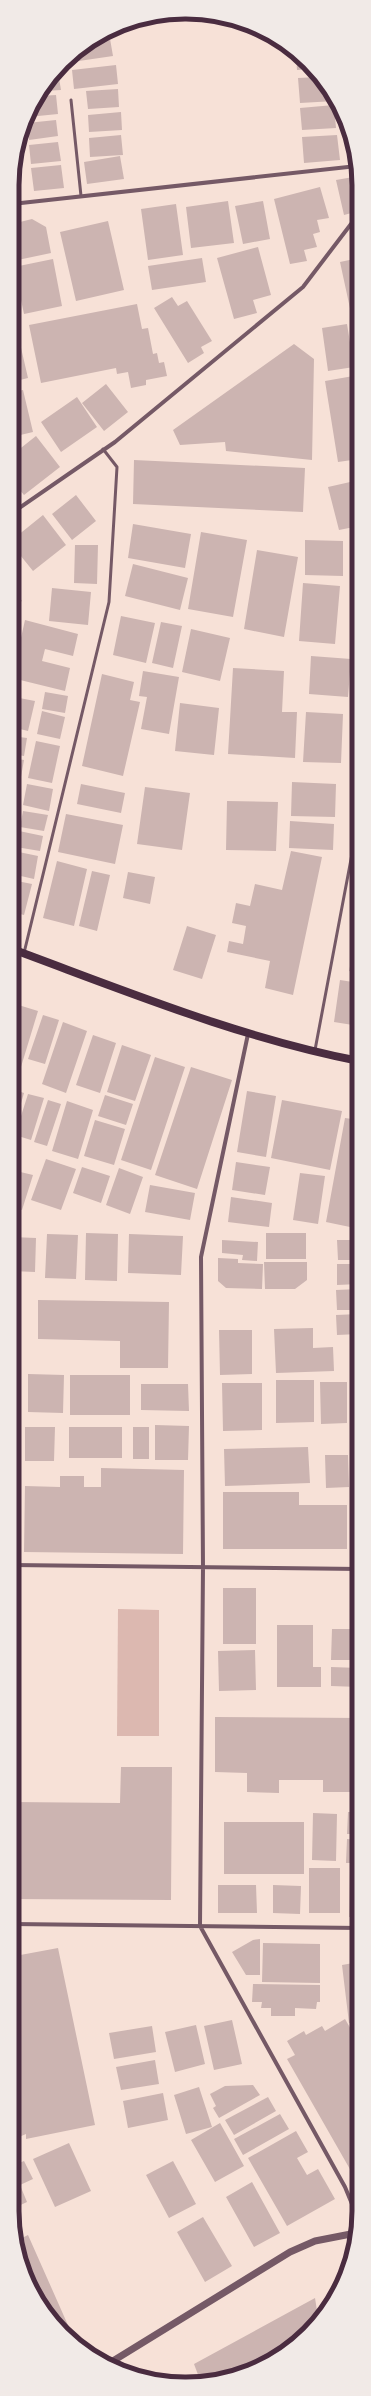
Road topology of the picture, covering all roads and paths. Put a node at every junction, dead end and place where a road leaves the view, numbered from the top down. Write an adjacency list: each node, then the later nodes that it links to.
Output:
1 (71, 100): 3 (lane)
2 (351, 167): 3 (street)
3 (81, 196): 4 (street)
4 (19, 203)
5 (352, 224): 6 (street)
6 (103, 449): 7 (street); 10 (lane)
7 (19, 508)
8 (352, 854): 12 (lane)
9 (19, 951): 10 (main road)
10 (24, 953): 11 (main road)
11 (248, 1034): 12 (main road); 15 (street)
12 (315, 1053): 13 (main road)
13 (352, 1060)
14 (19, 1566): 15 (street)
15 (203, 1567): 16 (street); 18 (street)
16 (352, 1568)
17 (19, 1924): 18 (street)
18 (200, 1926): 19 (street); 20 (street)
19 (352, 1928)
20 (352, 2204)
21 (351, 2234): 22 (street)
22 (114, 2361)

